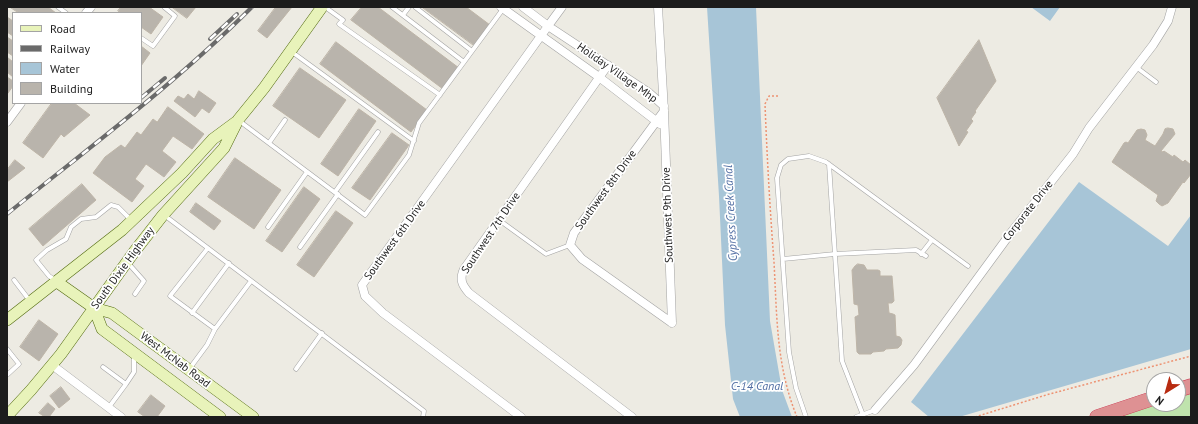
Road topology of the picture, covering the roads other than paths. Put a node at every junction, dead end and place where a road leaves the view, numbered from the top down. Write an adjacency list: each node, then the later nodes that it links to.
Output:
1 (164, 7): 15 (lane)
2 (322, 7): 16 (main road, South Dixie Highway)
3 (325, 7): 23 (lane)
4 (392, 7): 12 (lane)
5 (408, 7): 12 (lane)
6 (415, 7): 17 (lane)
7 (503, 7): 14 (street, Holiday Village Mhp); 17 (lane)
8 (523, 7): 13 (street, Holiday Village Mhp)
9 (562, 7): 13 (street)
10 (658, 7): 25 (street, Holiday Village Mhp)
11 (1172, 7): 20 (street, Corporate Drive)
12 (403, 15): 18 (lane)
13 (548, 26): 14 (street, Southwest 6th Drive); 19 (street, Holiday Village Mhp)
14 (541, 36): 21 (street, Holiday Village Mhp); 79 (street, Southwest 6th Drive)
15 (142, 39)
16 (290, 51): 26 (main road, South Dixie Highway); 32 (lane)
17 (472, 51): 18 (lane)
18 (464, 62): 23 (lane)
19 (608, 65): 21 (street, Southwest 7th Drive); 25 (street, Holiday Village Mhp)
20 (1136, 67): 22 (lane); 72 (street, Corporate Drive)
21 (599, 77): 28 (street, Holiday Village Mhp); 38 (street, Southwest 7th Drive)
22 (1156, 82)
23 (440, 95): 32 (lane)
24 (20, 104): 29 (street)
25 (664, 108): 28 (street, Southwest 8th Drive); 30 (street, Southwest 9th Drive)
26 (238, 120): 33 (lane); 37 (main road, South Dixie Highway); 39 (main road, South Dixie Highway)
27 (286, 120): 33 (lane)
28 (657, 121): 30 (street, Holiday Village Mhp); 42 (street, Southwest 8th Drive)
29 (7, 122)
30 (664, 127): 42 (street, Southwest 9th Drive)
31 (378, 132): 36 (lane)
32 (414, 140): 36 (lane)
33 (269, 143): 35 (lane)
34 (829, 164): 41 (lane); 45 (lane); 48 (lane)
35 (307, 172): 36 (lane); 40 (lane)
36 (336, 193): 43 (lane)
37 (163, 214): 44 (lane); 49 (main road, South Dixie Highway)
38 (499, 220): 42 (lane); 80 (street, Southwest 7th Drive)
39 (132, 221): 54 (main road, South Dixie Highway); 54 (lane)
40 (268, 227)
41 (932, 240): 46 (lane); 51 (lane)
42 (570, 244)
43 (300, 247)
44 (208, 248): 50 (lane); 58 (lane)
45 (836, 254): 46 (lane); 48 (lane); 74 (lane)
46 (921, 254): 47 (lane)
47 (926, 256)
48 (783, 259): 81 (lane)
49 (127, 262): 55 (lane); 57 (main road, South Dixie Highway)
50 (228, 263): 53 (lane); 58 (lane)
51 (968, 266)
52 (14, 280): 56 (lane)
53 (251, 281): 60 (lane); 61 (lane)
54 (57, 282): 56 (main road, South Dixie Highway); 57 (main road, West McNab Road)
55 (135, 294)
56 (30, 302): 59 (main road, South Dixie Highway)
57 (94, 308): 63 (main road, West McNab Road); 64 (main road, South Dixie Highway); 67 (main road, West McNab Road)
58 (192, 313): 60 (lane)
59 (7, 318)
60 (215, 329): 67 (lane)
61 (322, 333): 66 (lane); 78 (lane)
62 (7, 349): 68 (lane)
63 (134, 353): 69 (lane); 76 (main road, West McNab Road)
64 (52, 365): 71 (street); 73 (main road, South Dixie Highway)
65 (103, 367): 69 (lane)
66 (296, 368)
67 (188, 370): 77 (main road, West McNab Road)
68 (7, 375)
69 (126, 384): 71 (lane)
70 (1146, 401): 83 (highway)
71 (109, 408): 75 (street)
72 (876, 410): 74 (lane)
73 (8, 412)
74 (863, 415): 82 (lane)
75 (121, 417)
76 (220, 417)
77 (253, 417)
78 (423, 417)
79 (521, 417)
80 (632, 417)
81 (806, 417)
82 (856, 417)
83 (1097, 417)

